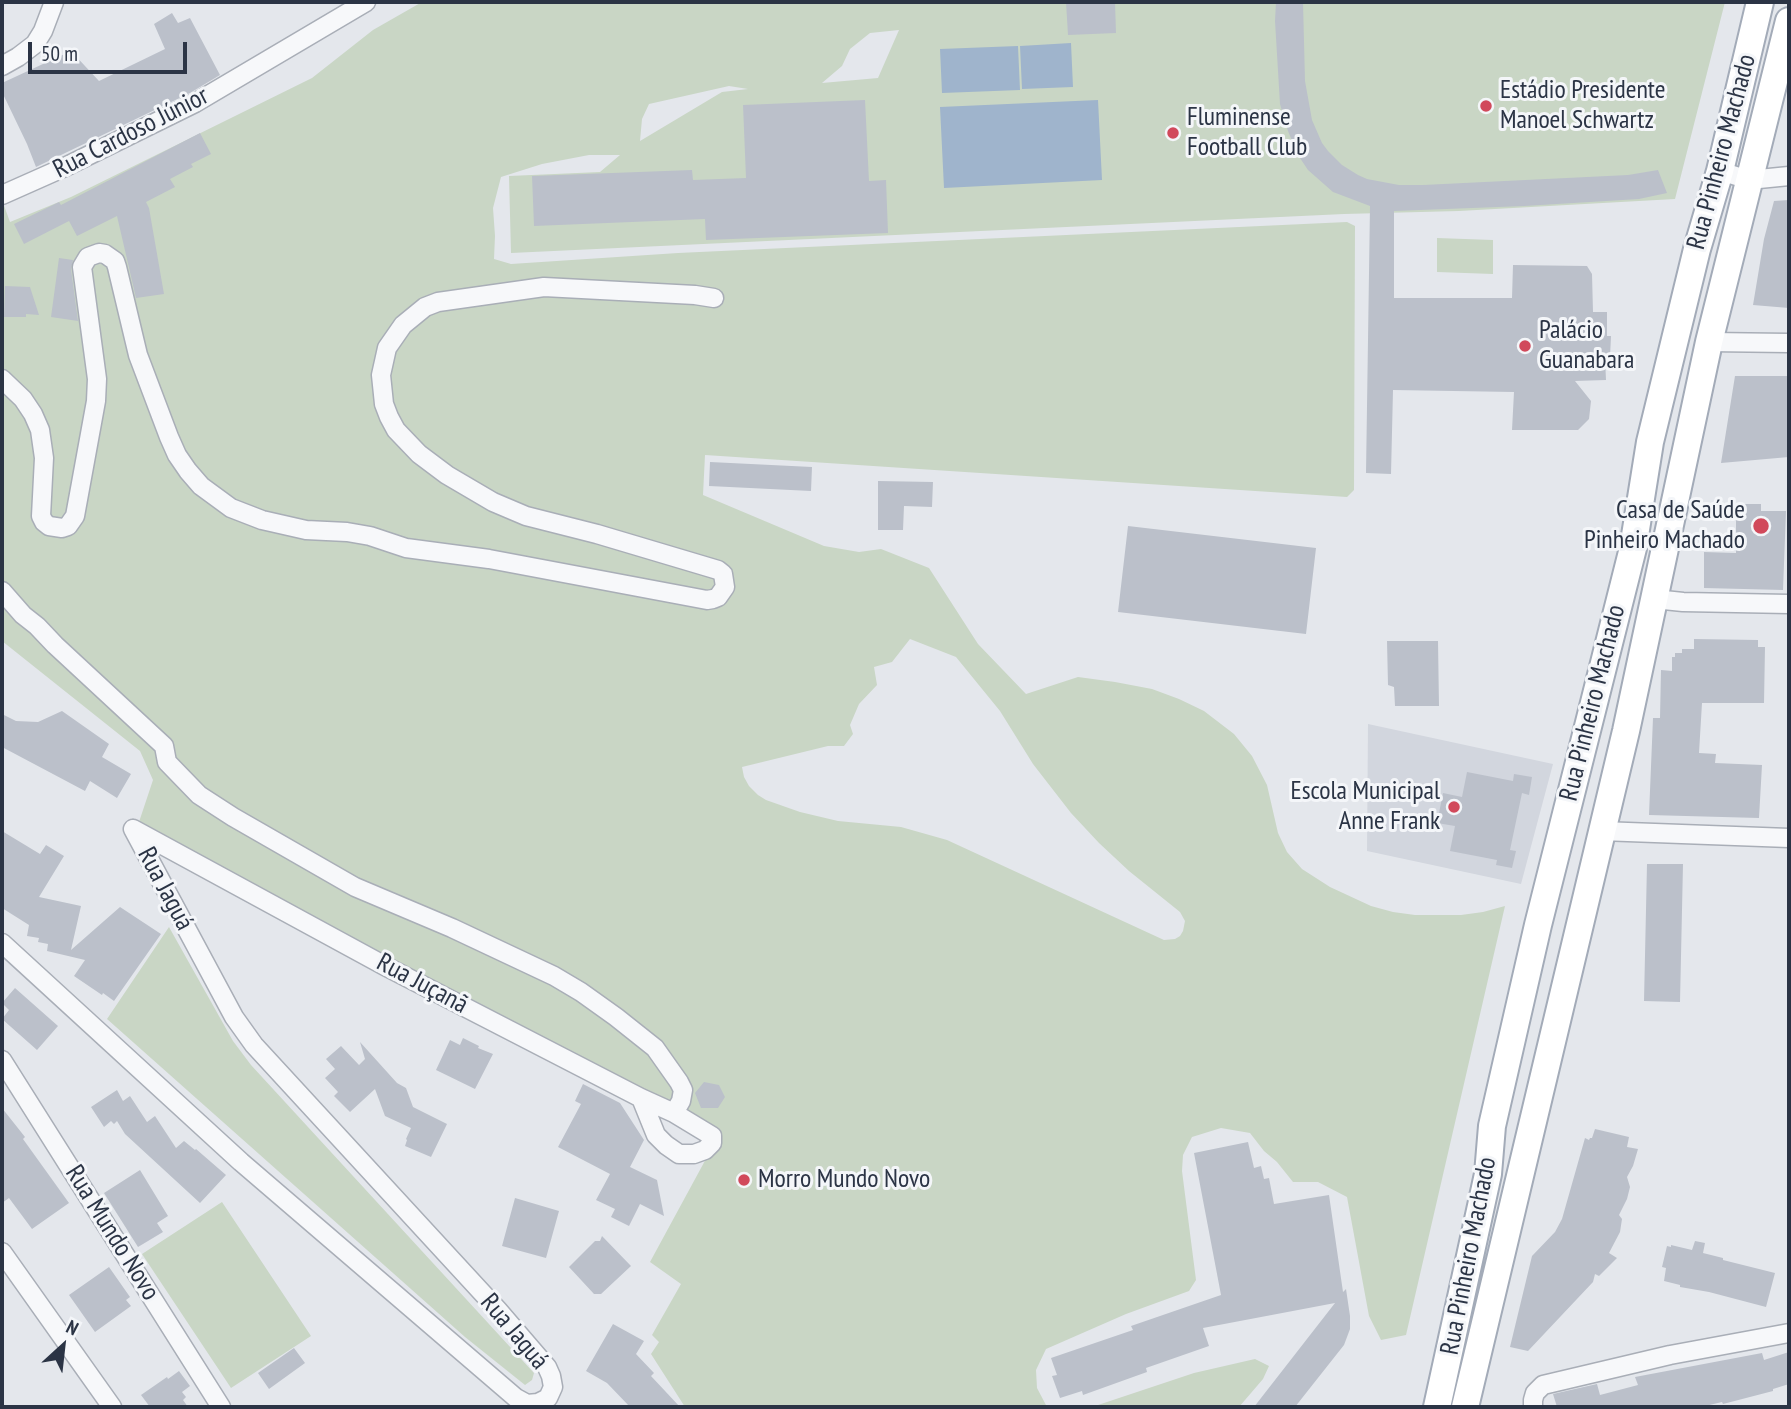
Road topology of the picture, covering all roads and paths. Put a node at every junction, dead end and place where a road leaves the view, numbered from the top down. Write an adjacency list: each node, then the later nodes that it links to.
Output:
1 (54, 2): 5 (street)
2 (366, 2): 9 (street, Rua Cardoso Júnior)
3 (1760, 2): 6 (main road, Rua Pinheiro Machado)
4 (1789, 21): 8 (main road, Rua Pinheiro Machado)
5 (2, 66)
6 (1720, 171): 8 (street); 28 (main road, Rua Pinheiro Machado)
7 (1789, 176): 8 (street)
8 (1749, 180): 11 (main road, Rua Pinheiro Machado)
9 (2, 195)
10 (714, 298): 13 (street)
11 (1709, 342): 12 (street); 15 (main road, Rua Pinheiro Machado)
12 (1789, 343)
13 (2, 379)
14 (2, 591): 23 (street)
15 (1654, 599): 16 (street); 18 (main road, Rua Pinheiro Machado)
16 (1789, 604)
17 (133, 830): 20 (street, Rua Jaguá); 22 (street, Rua Juçanã)
18 (1601, 831): 19 (street); 29 (main road, Rua Pinheiro Machado)
19 (1789, 838)
20 (2, 943)
21 (2, 1060): 27 (street, Rua Mundo Novo)
22 (641, 1098): 23 (street, Rua Juçanã); 23 (street, Rua Juçanã)
23 (674, 1113)
24 (2, 1252): 26 (street)
25 (1789, 1333): 30 (street)
26 (112, 1407)
27 (220, 1407)
28 (1437, 1407)
29 (1465, 1407)
30 (1533, 1407)

